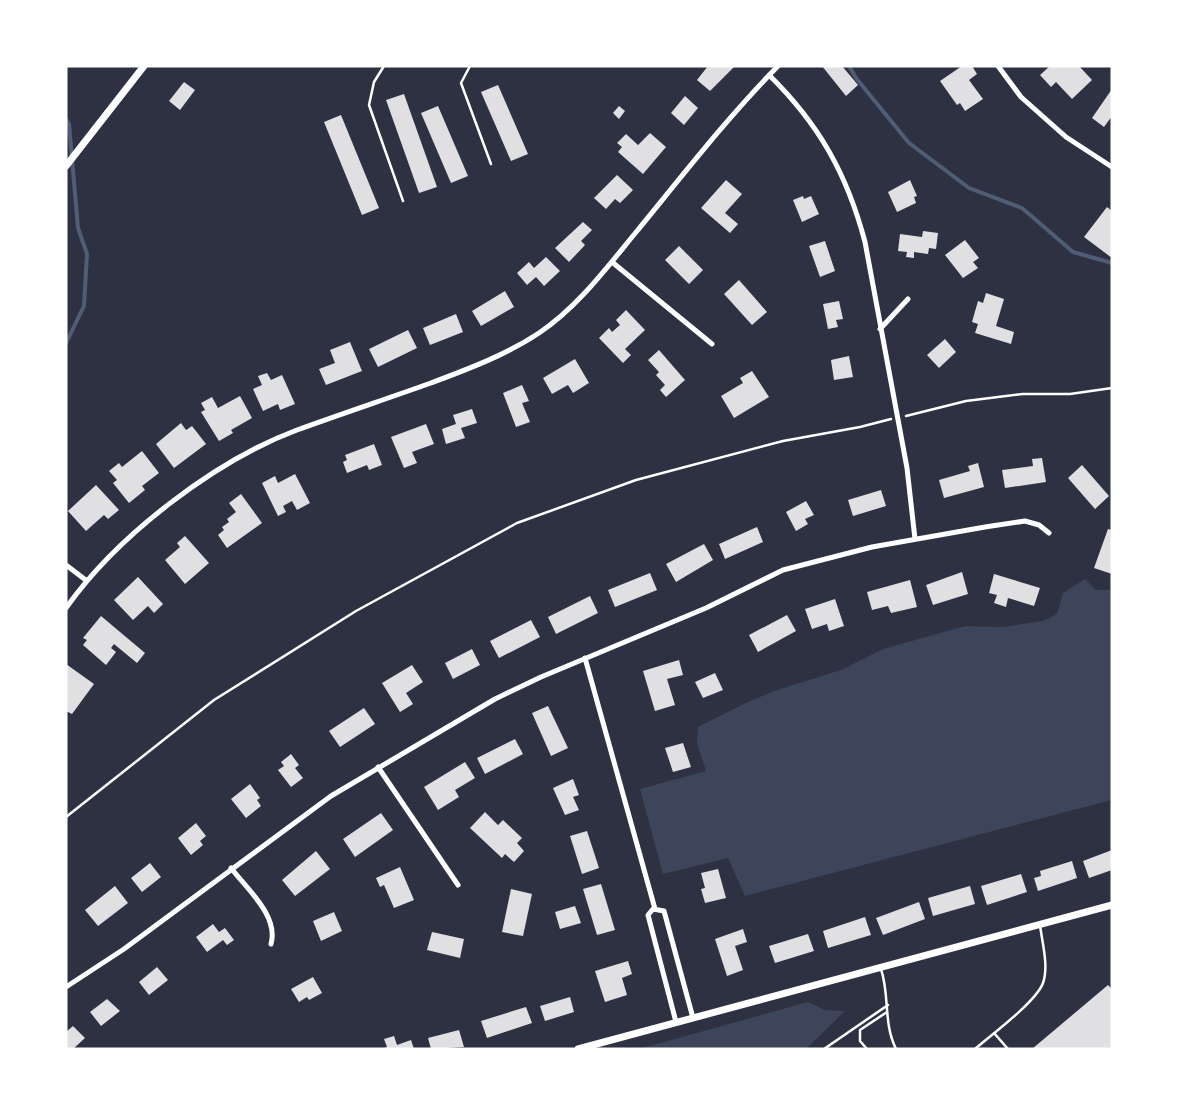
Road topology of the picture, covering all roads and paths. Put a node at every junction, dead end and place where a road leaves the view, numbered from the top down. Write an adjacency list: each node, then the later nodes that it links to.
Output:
1 (144, 66): 7 (street)
2 (384, 66): 10 (lane)
3 (470, 66): 8 (lane)
4 (778, 66): 6 (street)
5 (998, 66): 9 (street)
6 (769, 75): 11 (street); 13 (street)
7 (67, 163)
8 (491, 164)
9 (1112, 167)
10 (403, 201)
11 (612, 262): 14 (street); 21 (street)
12 (908, 299): 13 (street)
13 (880, 329): 19 (street)
14 (712, 344)
15 (1112, 388): 16 (path)
16 (908, 415)
17 (890, 420): 25 (path)
18 (1049, 533): 19 (street)
19 (915, 539): 23 (street)
20 (66, 565): 21 (street)
21 (87, 581): 22 (street)
22 (66, 608)
23 (585, 658): 24 (street); 29 (street)
24 (378, 767): 26 (street); 27 (street)
25 (66, 817)
26 (232, 868): 31 (street); 33 (street)
27 (458, 885)
28 (1112, 905): 30 (street)
29 (655, 908): 36 (street); 37 (street)
30 (1039, 924): 32 (street); 38 (lane)
31 (271, 944)
32 (881, 968): 34 (lane); 36 (street)
33 (66, 987)
34 (888, 1005): 35 (lane); 40 (lane)
35 (887, 1012): 41 (lane); 42 (lane)
36 (693, 1018): 37 (street)
37 (676, 1022): 39 (street)
38 (994, 1032): 43 (lane); 44 (lane)
39 (578, 1049)
40 (824, 1049)
41 (867, 1049)
42 (896, 1049)
43 (975, 1049)
44 (1008, 1049)

